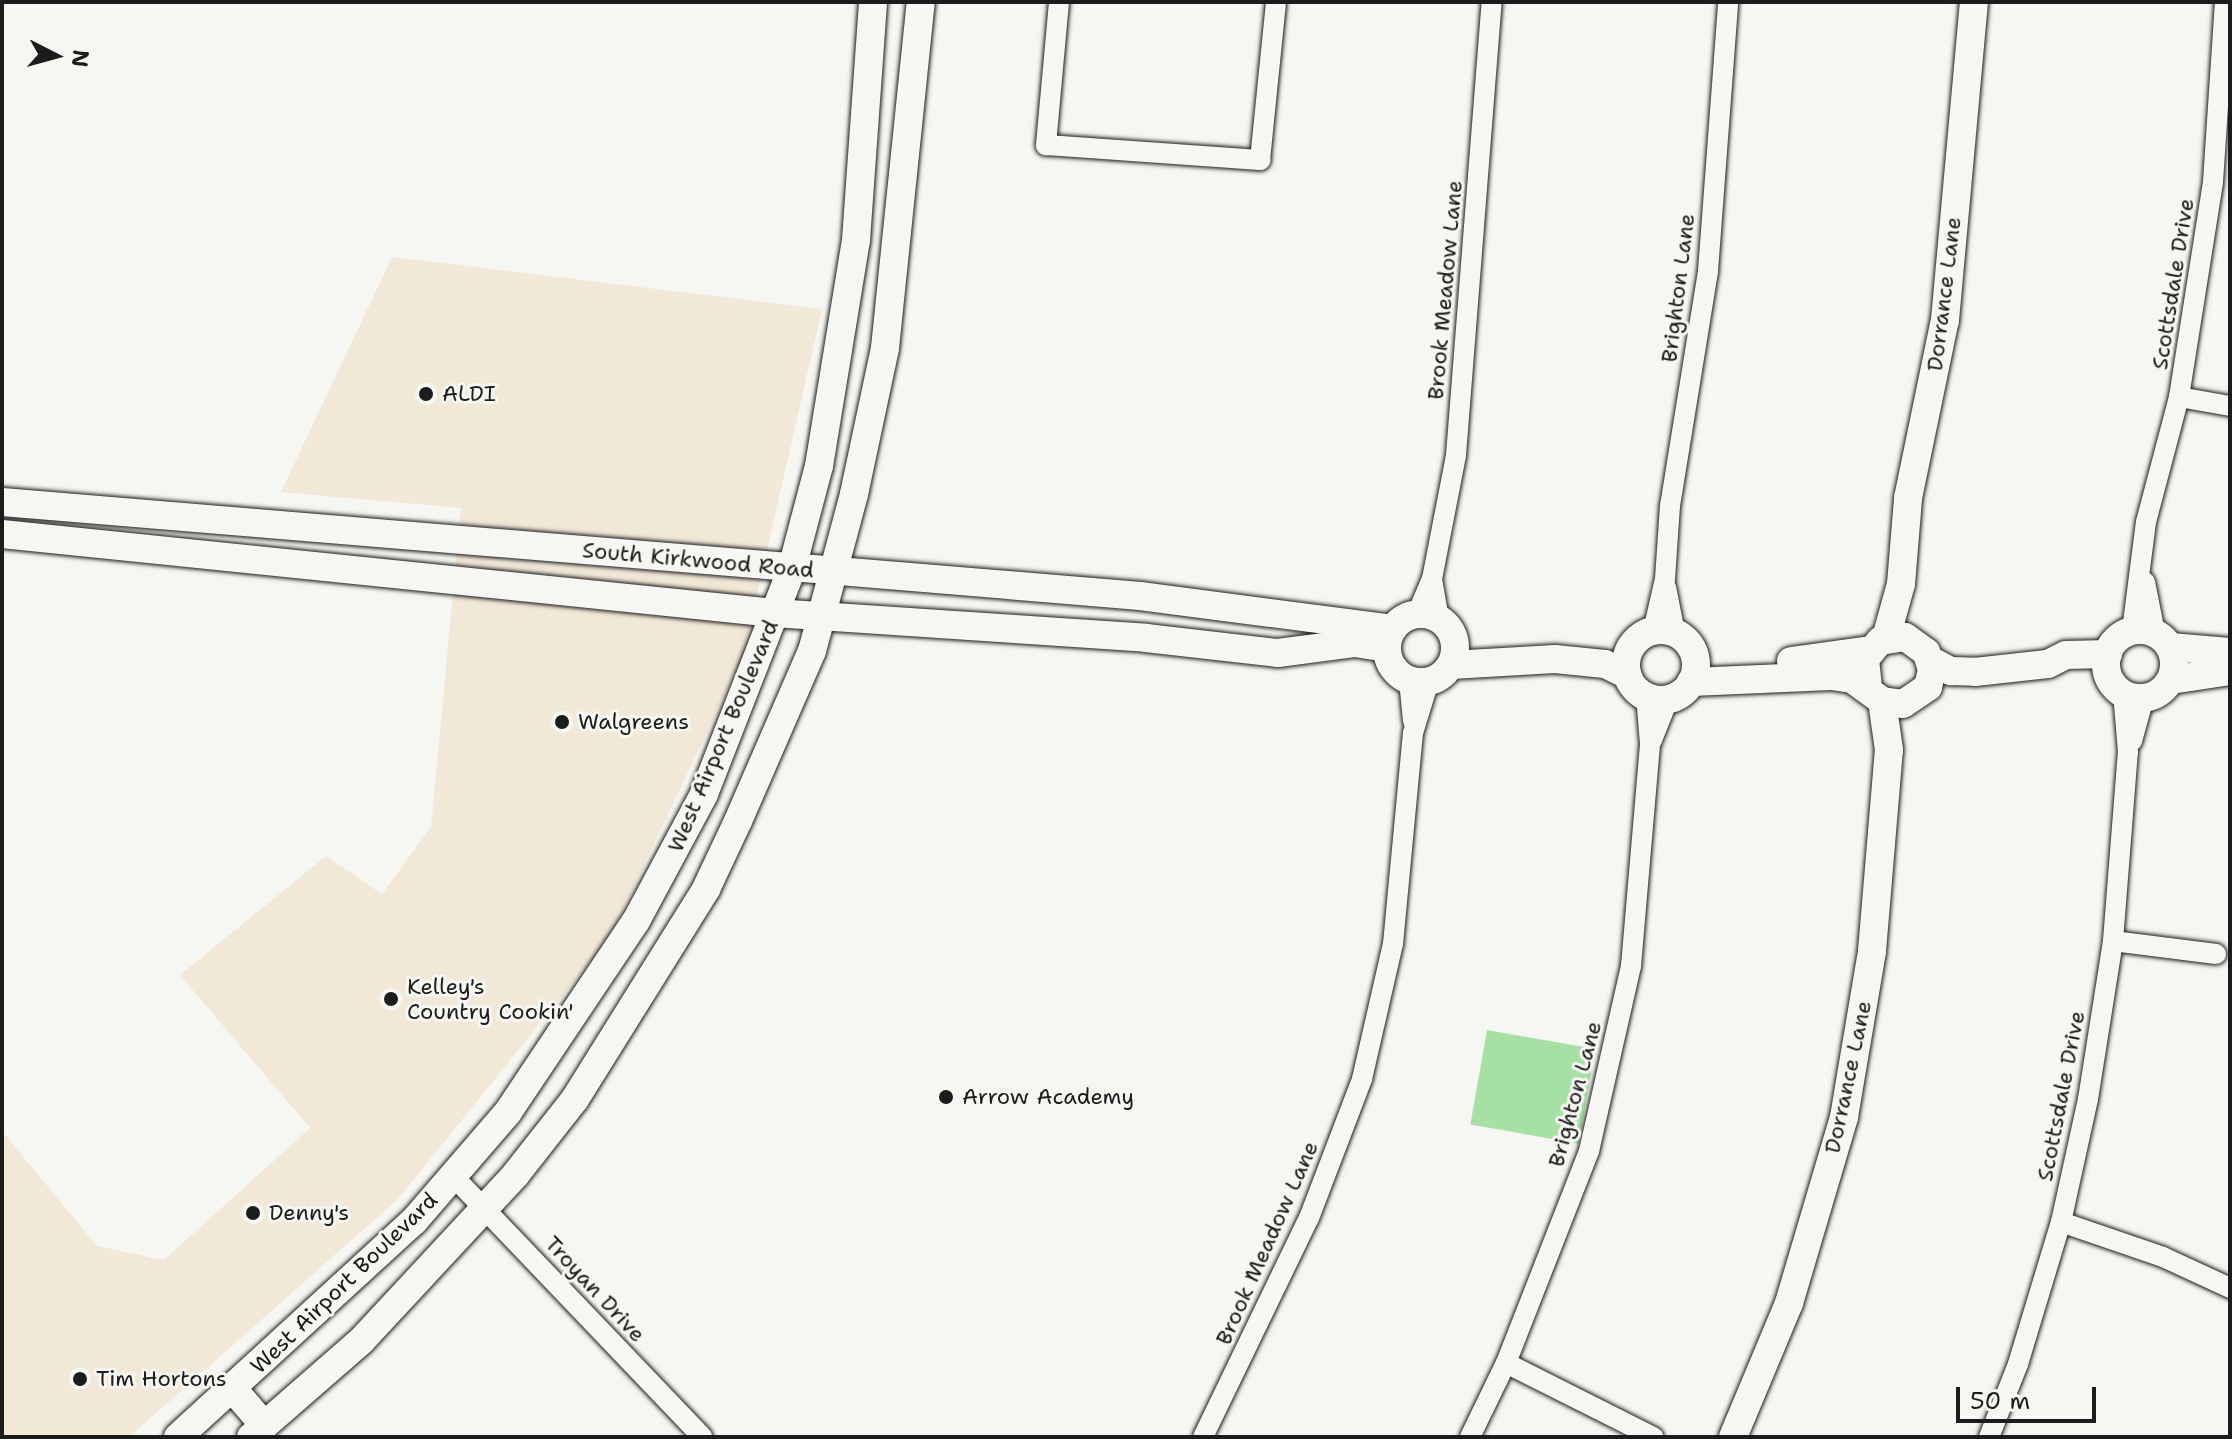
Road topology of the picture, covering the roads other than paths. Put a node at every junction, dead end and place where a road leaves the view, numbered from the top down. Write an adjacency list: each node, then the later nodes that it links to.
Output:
1 (873, 2): 17 (main road, West Airport Boulevard)
2 (921, 2): 18 (main road, West Airport Boulevard)
3 (1059, 2): 4 (street)
4 (1276, 2)
5 (1492, 2): 22 (street, Brook Meadow Lane)
6 (1728, 2): 23 (street, Brighton Lane)
7 (1974, 2): 26 (main road, Dorrance Lane)
8 (2225, 2): 9 (street, Scottsdale Drive)
9 (2222, 183): 10 (street, Scottsdale Drive)
10 (2179, 397): 11 (street); 24 (street, Scottsdale Drive)
11 (2230, 406)
12 (2, 502): 13 (main road, South Kirkwood Road)
13 (258, 524): 15 (main road, South Kirkwood Road); 16 (main road)
14 (2, 534): 16 (main road, South Kirkwood Road)
15 (465, 541): 17 (main road, South Kirkwood Road); 19 (main road)
16 (255, 557): 19 (main road, South Kirkwood Road)
17 (792, 568): 18 (main road, South Kirkwood Road); 20 (main road, West Airport Boulevard)
18 (833, 572): 21 (main road, West Airport Boulevard); 22 (main road, South Kirkwood Road)
19 (462, 579): 20 (main road, South Kirkwood Road)
20 (774, 613): 21 (main road, South Kirkwood Road); 34 (main road, West Airport Boulevard)
21 (820, 616): 22 (main road, South Kirkwood Road); 36 (main road, West Airport Boulevard)
22 (1409, 627): 27 (main road); 27 (main road)
23 (1654, 636): 27 (main road); 28 (main road); 32 (main road)
24 (2152, 637): 25 (main road); 30 (main road); 31 (main road)
25 (2230, 652)
26 (1905, 655): 28 (main road); 30 (main road); 33 (main road); 33 (main road, Dorrance Lane)
27 (1436, 667): 32 (main road); 47 (street, Brook Meadow Lane)
28 (1693, 671): 32 (main road); 33 (main road)
29 (2230, 671): 31 (main road)
30 (2121, 680): 31 (main road); 35 (street, Scottsdale Drive)
31 (2171, 680)
32 (1647, 690): 42 (street, Brighton Lane)
33 (1884, 698): 50 (main road, Dorrance Lane)
34 (636, 921): 36 (main road); 38 (main road, West Airport Boulevard)
35 (2113, 941): 37 (street); 40 (street, Scottsdale Drive)
36 (673, 942): 39 (main road, West Airport Boulevard)
37 (2216, 954)
38 (453, 1176): 39 (street, Troyan Drive); 43 (main road, West Airport Boulevard)
39 (487, 1208): 44 (main road, West Airport Boulevard); 46 (street, Troyan Drive)
40 (2061, 1222): 41 (street); 51 (street, Scottsdale Drive)
41 (2230, 1288)
42 (1506, 1363): 48 (street, Brighton Lane); 49 (street)
43 (233, 1389): 44 (main road); 45 (main road, West Airport Boulevard)
44 (257, 1431)
45 (178, 1437)
46 (702, 1437)
47 (1203, 1437)
48 (1470, 1437)
49 (1653, 1437)
50 (1733, 1437)
51 (1989, 1437)

